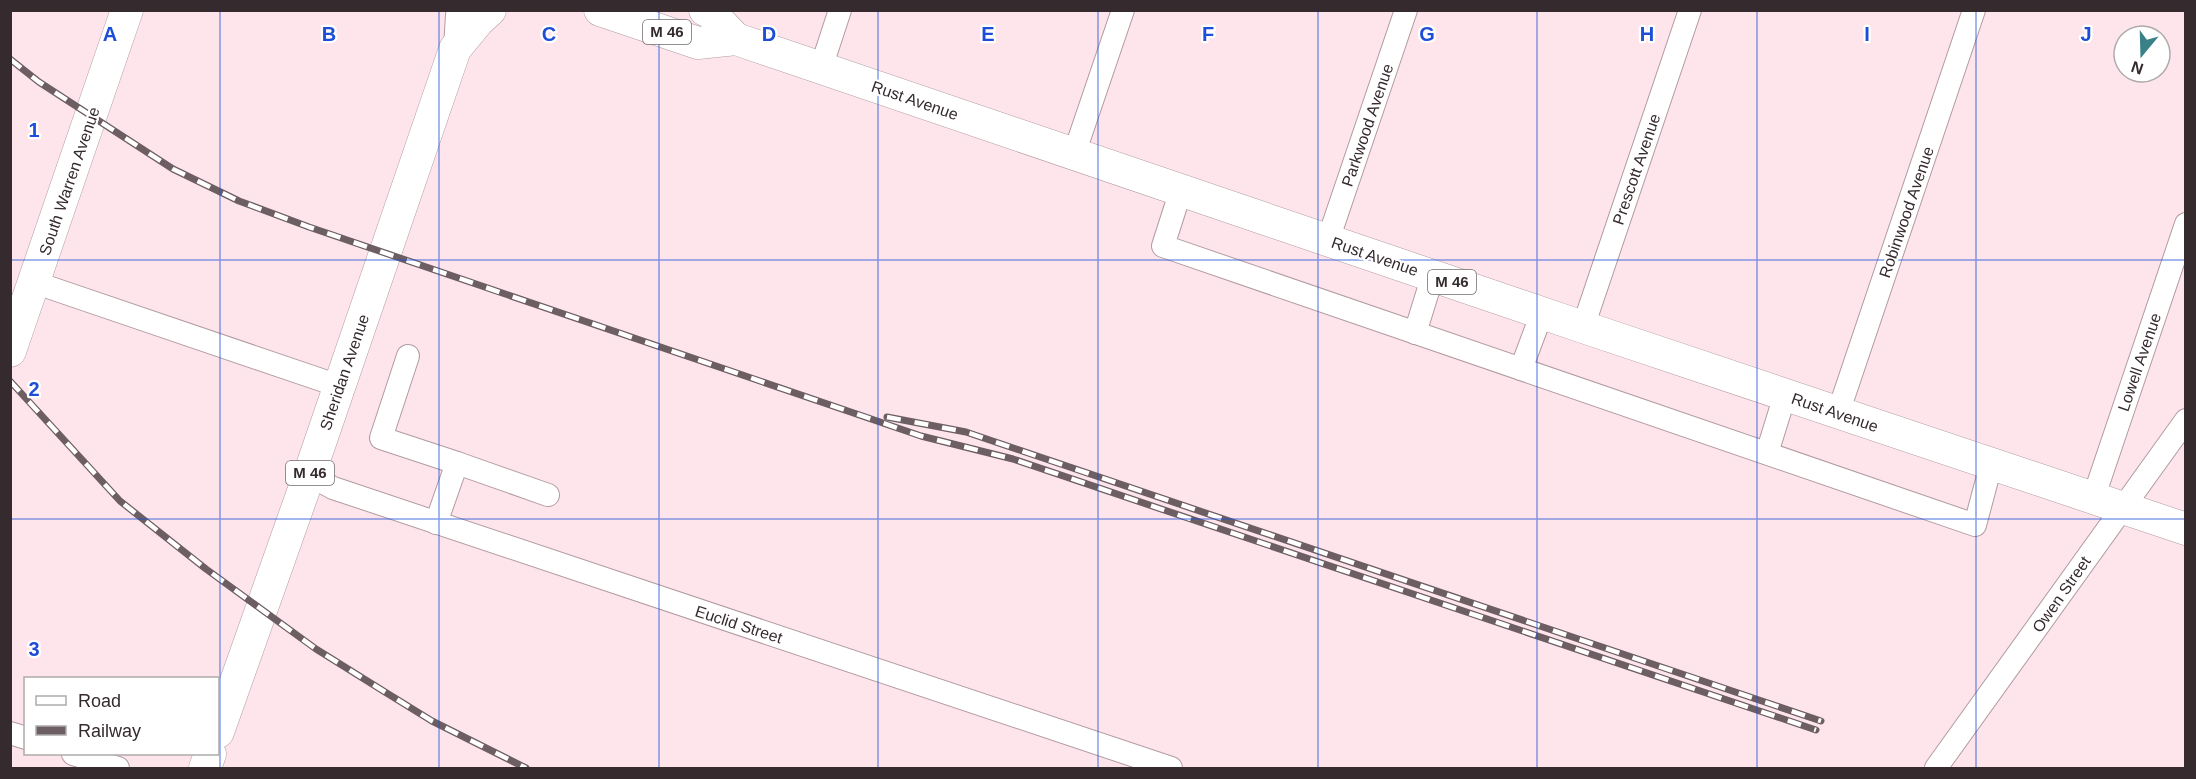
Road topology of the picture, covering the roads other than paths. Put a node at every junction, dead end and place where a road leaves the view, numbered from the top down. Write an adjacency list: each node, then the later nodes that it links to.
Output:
1 (127, 10): 19 (highway, South Warren Avenue)
2 (459, 10): 12 (street, Sheridan Avenue)
3 (490, 10): 12 (highway, M 46)
4 (600, 10): 11 (highway, Rust Avenue / M 46)
5 (705, 10): 11 (highway, Rust Avenue / M 46)
6 (840, 10): 13 (street)
7 (1123, 10): 14 (street)
8 (1406, 10): 17 (street, Parkwood Avenue)
9 (1690, 10): 21 (street, Prescott Avenue)
10 (1974, 10): 28 (street, Robinwood Avenue)
11 (736, 39): 13 (highway, Rust Avenue / M 46)
12 (455, 49): 26 (highway, Sheridan Avenue / M 46)
13 (821, 68): 14 (highway, Rust Avenue / M 46)
14 (1074, 154): 15 (highway, Rust Avenue / M 46)
15 (1180, 190): 17 (highway, Rust Avenue / M 46); 22 (street)
16 (2186, 224): 35 (street, Lowell Avenue)
17 (1328, 240): 18 (highway, Rust Avenue / M 46)
18 (1433, 275): 20 (highway, Rust Avenue / M 46); 22 (street)
19 (35, 278): 23 (highway, South Warren Avenue); 26 (street)
20 (1542, 313): 21 (highway, Rust Avenue / M 46); 25 (street)
21 (1583, 327): 27 (highway, Rust Avenue / M 46)
22 (1415, 333): 25 (street)
23 (10, 351)
24 (408, 356): 31 (street)
25 (1521, 369): 30 (street)
26 (339, 386): 33 (highway, Sheridan Avenue / M 46)
27 (1785, 395): 28 (highway, Rust Avenue / M 46); 30 (street)
28 (1838, 413): 32 (highway, Rust Avenue / M 46)
29 (2186, 420): 35 (street, Owen Street)
30 (1767, 453): 32 (street)
31 (457, 463): 34 (street); 36 (street)
32 (1991, 465): 35 (highway, Rust Avenue / M 46)
33 (309, 475): 36 (street, Euclid Street); 38 (highway, Sheridan Avenue / M 46)
34 (548, 495)
35 (2107, 504): 37 (highway, Rust Avenue / M 46); 42 (street, Owen Street)
36 (436, 523): 41 (street, Euclid Street)
37 (2186, 529)
38 (219, 729)
39 (79, 755): 40 (street)
40 (118, 768)
41 (1171, 768)
42 (1936, 768)

